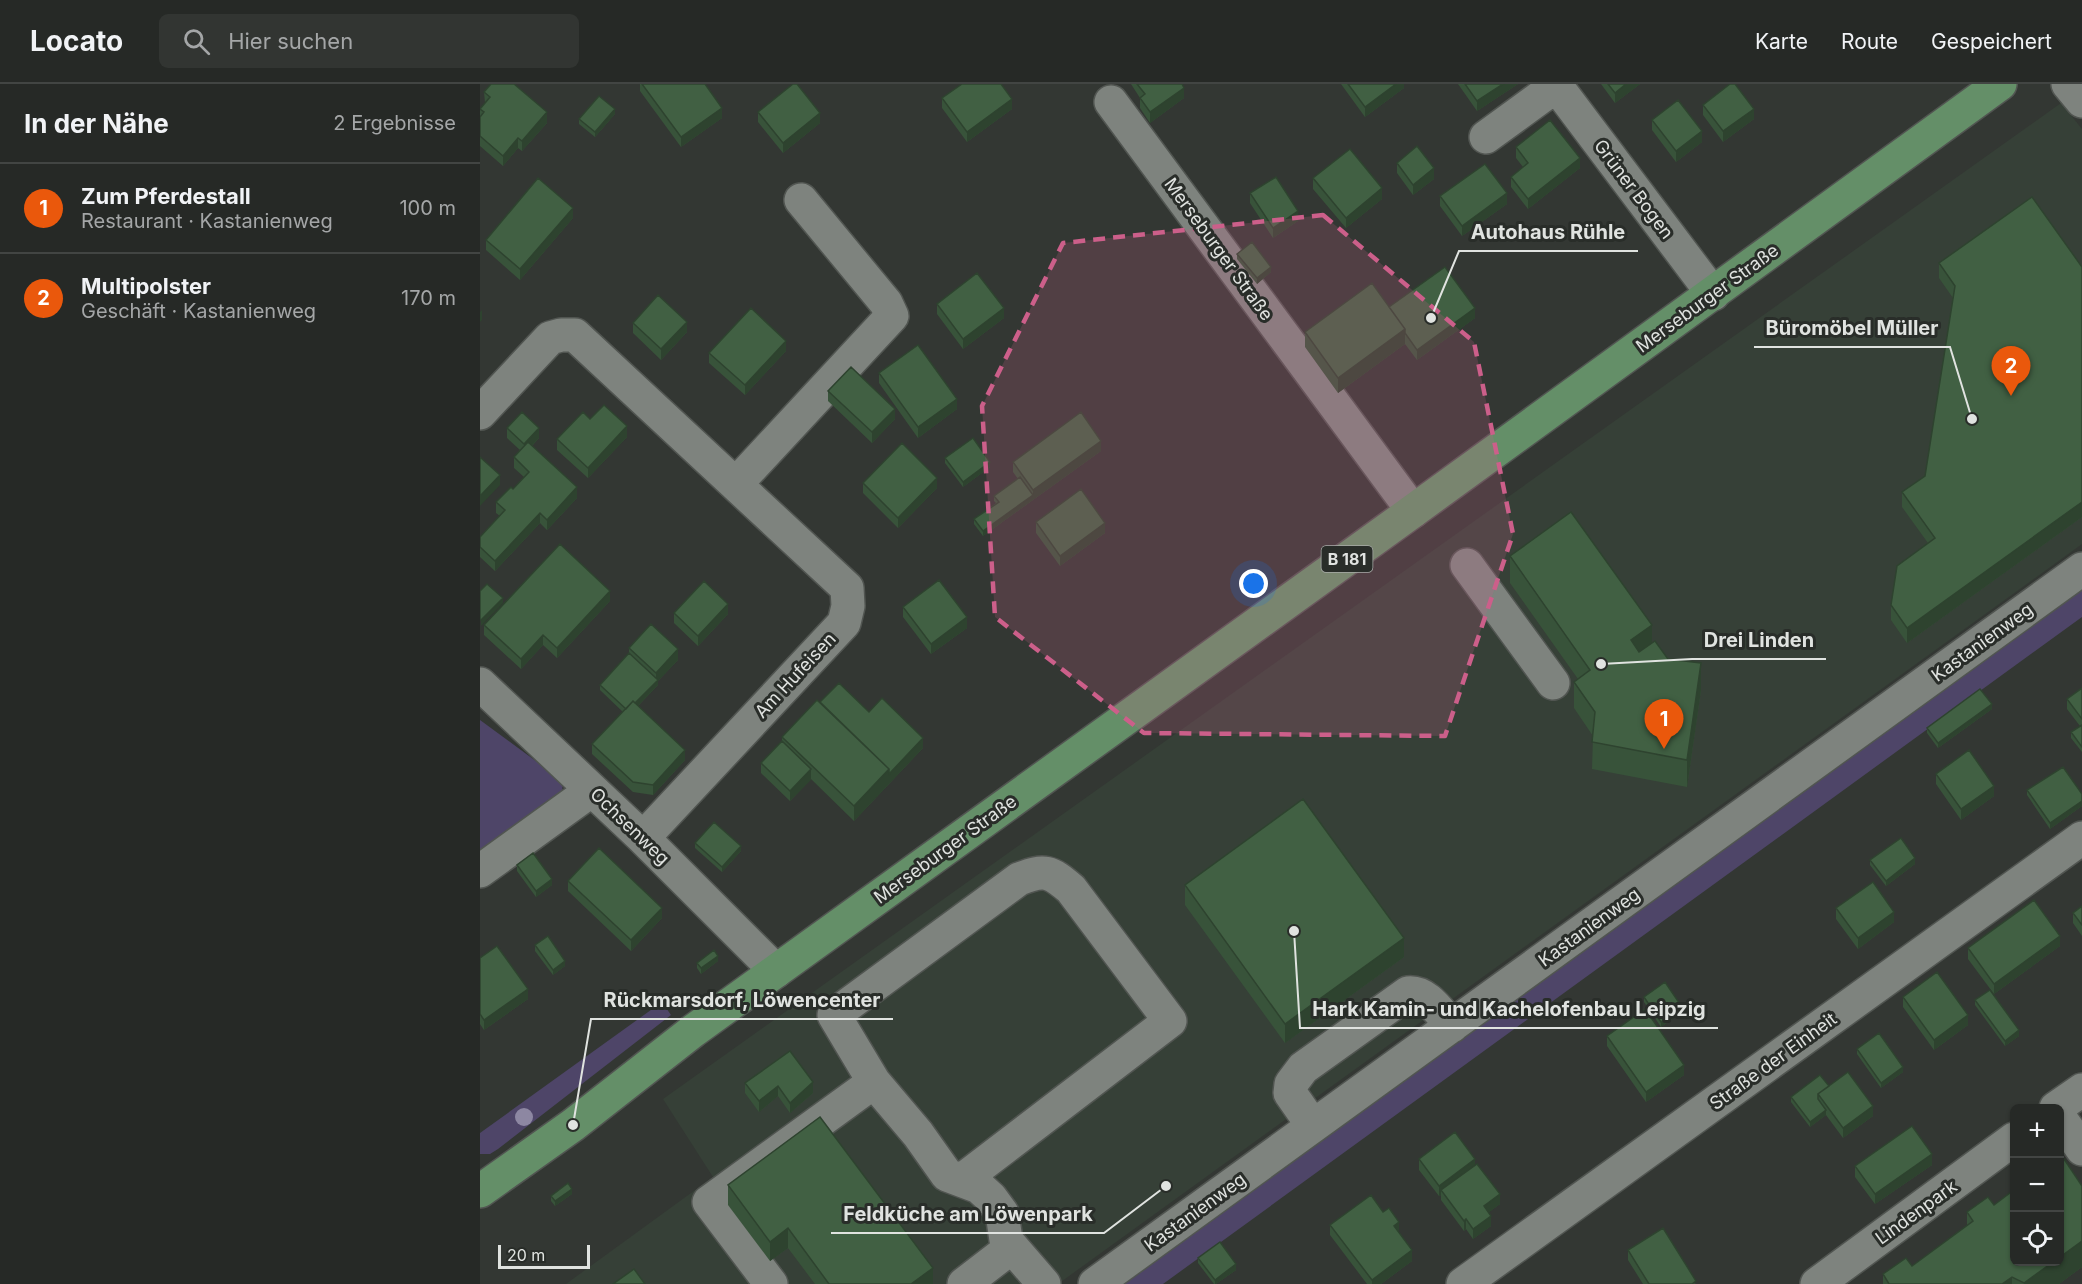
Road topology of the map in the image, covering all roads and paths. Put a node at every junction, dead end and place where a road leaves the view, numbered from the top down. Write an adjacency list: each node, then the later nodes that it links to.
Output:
1 (2000, 84): 8 (main road, Merseburger Straße / B 181)
2 (2068, 84): 4 (street)
3 (1556, 85): 6 (street); 8 (street, Grüner Bogen)
4 (2082, 101)
5 (1111, 102): 11 (street, Merseburger Straße)
6 (1486, 137)
7 (801, 200): 10 (street)
8 (1713, 294): 11 (main road, Merseburger Straße / B 181)
9 (480, 413): 10 (street, Am Hufeisen)
10 (736, 484): 17 (street, Am Hufeisen)
11 (1413, 511): 20 (main road, Merseburger Straße / B 181)
12 (1467, 565): 14 (street)
13 (2082, 569): 21 (street, Kastanienweg)
14 (1553, 683)
15 (480, 684): 16 (street, Ochsenweg)
16 (592, 790): 17 (street, Ochsenweg); 19 (street)
17 (643, 838): 20 (street, Ochsenweg)
18 (2082, 838): 36 (street, Straße der Einheit)
19 (480, 871)
20 (776, 970): 30 (main road, Merseburger Straße / B 181)
21 (1452, 1026): 26 (street, Kastanienweg); 26 (street)
22 (874, 1082): 29 (street); 29 (street); 32 (street)
23 (2082, 1090): 24 (street)
24 (2062, 1104)
25 (2064, 1124): 28 (street)
26 (1313, 1126): 35 (street, Kastanienweg)
27 (2010, 1142): 37 (street, Lindenpark)
28 (2082, 1149)
29 (962, 1180): 31 (street)
30 (480, 1191)
31 (1012, 1247): 33 (street); 34 (street)
32 (771, 1284)
33 (964, 1284)
34 (1044, 1284)
35 (1095, 1284)
36 (1463, 1284)
37 (1817, 1284)

